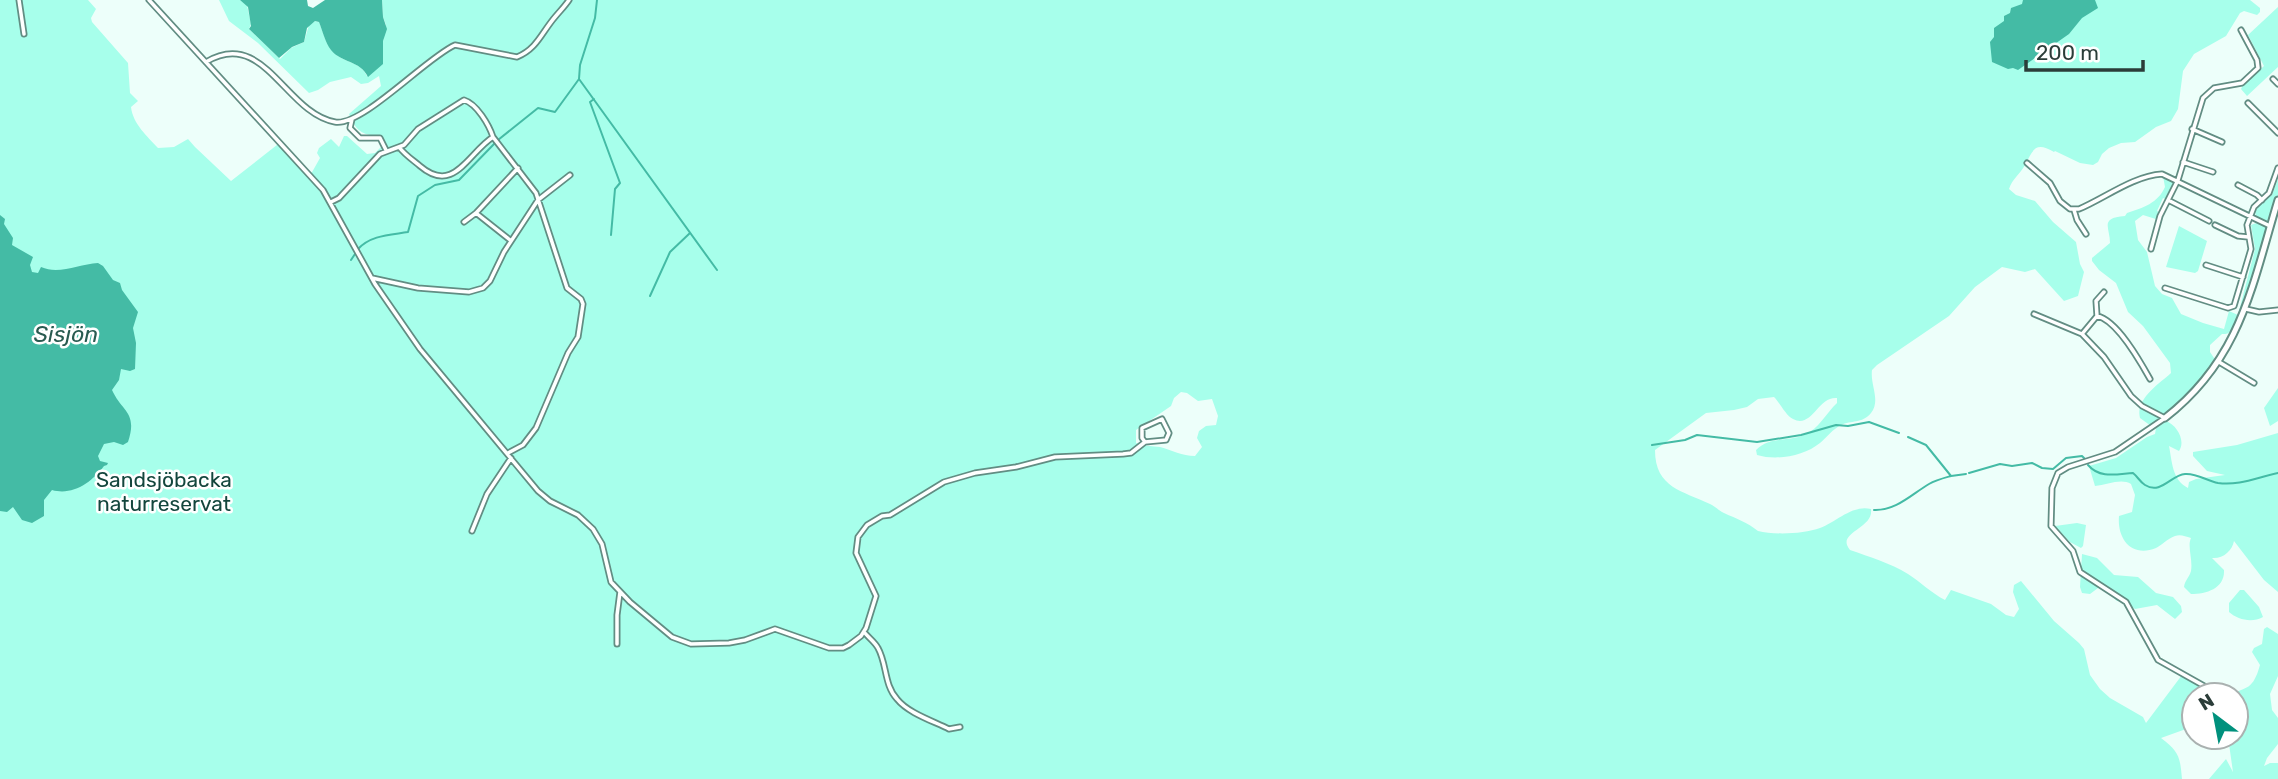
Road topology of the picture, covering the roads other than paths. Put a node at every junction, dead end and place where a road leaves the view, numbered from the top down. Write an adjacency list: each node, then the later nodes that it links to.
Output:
1 (19, 0): 5 (street)
2 (149, 0): 6 (street)
3 (569, 0): 10 (street)
4 (2241, 30): 11 (street)
5 (24, 34)
6 (206, 62): 10 (street); 29 (street)
7 (2273, 79): 8 (street)
8 (2278, 85)
9 (2248, 103): 12 (street)
10 (352, 119): 16 (street)
11 (2192, 129): 14 (street); 17 (street)
12 (2278, 133)
13 (493, 136): 15 (street); 15 (street); 19 (street)
14 (2222, 142)
15 (400, 147): 16 (street)
16 (386, 151): 29 (street)
17 (2183, 162): 21 (street); 23 (street)
18 (2027, 163): 30 (street)
19 (518, 168): 25 (street); 31 (street)
20 (2278, 168): 27 (street)
21 (2213, 172)
22 (570, 175): 25 (street)
23 (2178, 180): 26 (street); 30 (street); 32 (street)
24 (2238, 185): 27 (street)
25 (538, 200): 39 (street); 56 (street)
26 (2168, 200): 33 (street); 40 (street)
27 (2262, 200): 32 (street)
28 (2278, 200): 36 (street)
29 (331, 202): 43 (street)
30 (2074, 210): 37 (street)
31 (476, 213): 34 (street); 39 (street)
32 (2250, 218): 36 (street); 38 (street)
33 (2209, 221)
34 (464, 222)
35 (2215, 225): 38 (street)
36 (2270, 226): 46 (street)
37 (2086, 234)
38 (2249, 237): 42 (street)
39 (511, 240): 43 (street)
40 (2151, 248)
41 (2206, 265): 42 (street)
42 (2243, 277): 44 (street)
43 (372, 278): 56 (street)
44 (2165, 288)
45 (2104, 292): 49 (street)
46 (2246, 309): 47 (street); 51 (street)
47 (2278, 310)
48 (2034, 314): 50 (street)
49 (2097, 316): 50 (street); 52 (street)
50 (2082, 334): 54 (street)
51 (2219, 362): 53 (street); 54 (street)
52 (2150, 379)
53 (2254, 383)
54 (2165, 418): 62 (street)
55 (1145, 442): 55 (street); 60 (street)
56 (508, 453): 57 (street)
57 (511, 457): 58 (street); 59 (street)
58 (472, 531)
59 (620, 592): 60 (street); 61 (street)
60 (864, 632): 63 (street)
61 (617, 644)
62 (2195, 681)
63 (960, 727)

